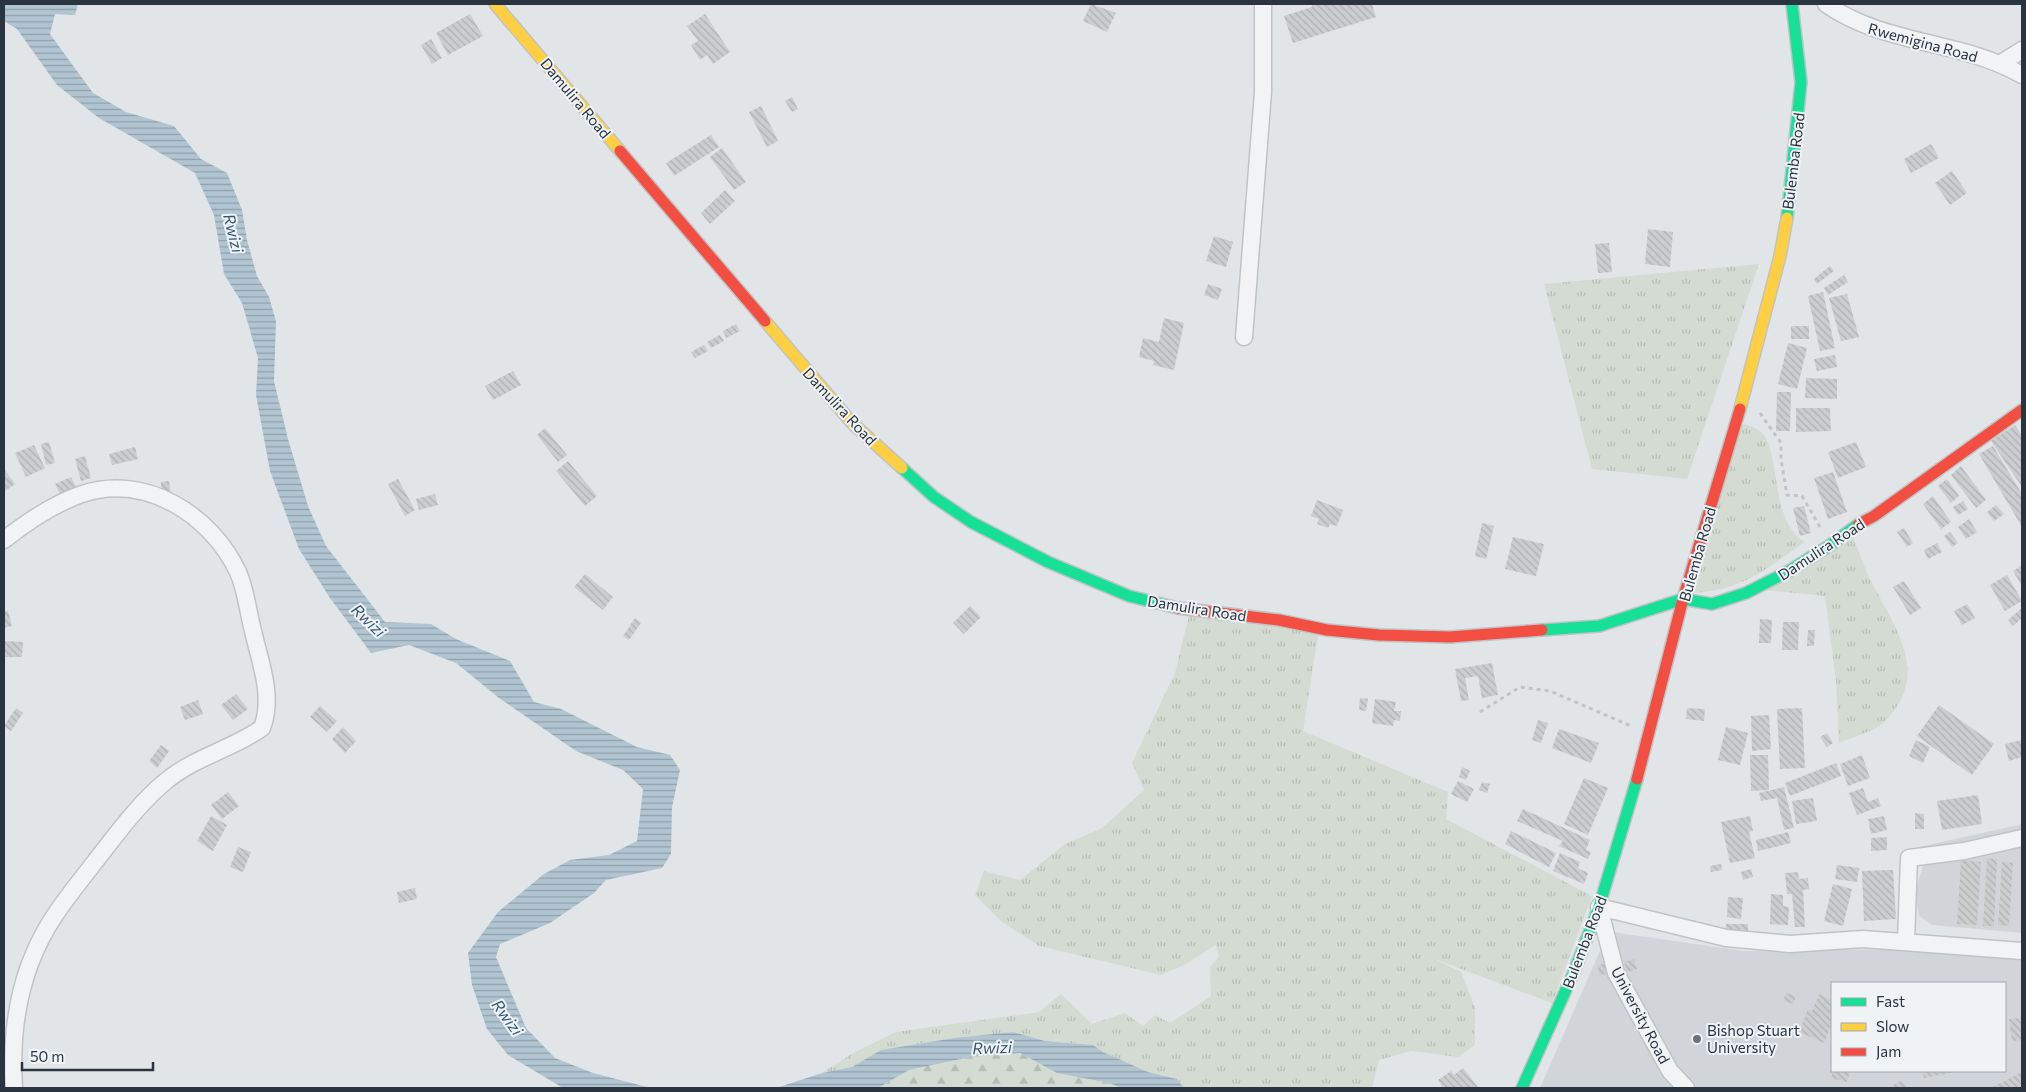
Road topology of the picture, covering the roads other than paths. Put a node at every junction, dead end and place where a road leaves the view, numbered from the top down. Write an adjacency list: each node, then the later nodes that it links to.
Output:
1 (495, 4): 11 (street, Damulira Road)
2 (1263, 4): 8 (street)
3 (1792, 4): 11 (street, Bulemba Road)
4 (1826, 4): 6 (street, Rwemigina Road)
5 (2022, 50): 6 (street)
6 (2001, 63): 7 (street, Rwemigina Road)
7 (2022, 75)
8 (1244, 337)
9 (2022, 410): 11 (street, Damulira Road)
10 (4, 540): 16 (street)
11 (1683, 599): 13 (street, Bulemba Road)
12 (2022, 838): 14 (street)
13 (1599, 907): 14 (street); 17 (street, Bulemba Road); 18 (street, University Road)
14 (1906, 942): 15 (street)
15 (2022, 951)
16 (14, 1088)
17 (1522, 1088)
18 (1686, 1088)

